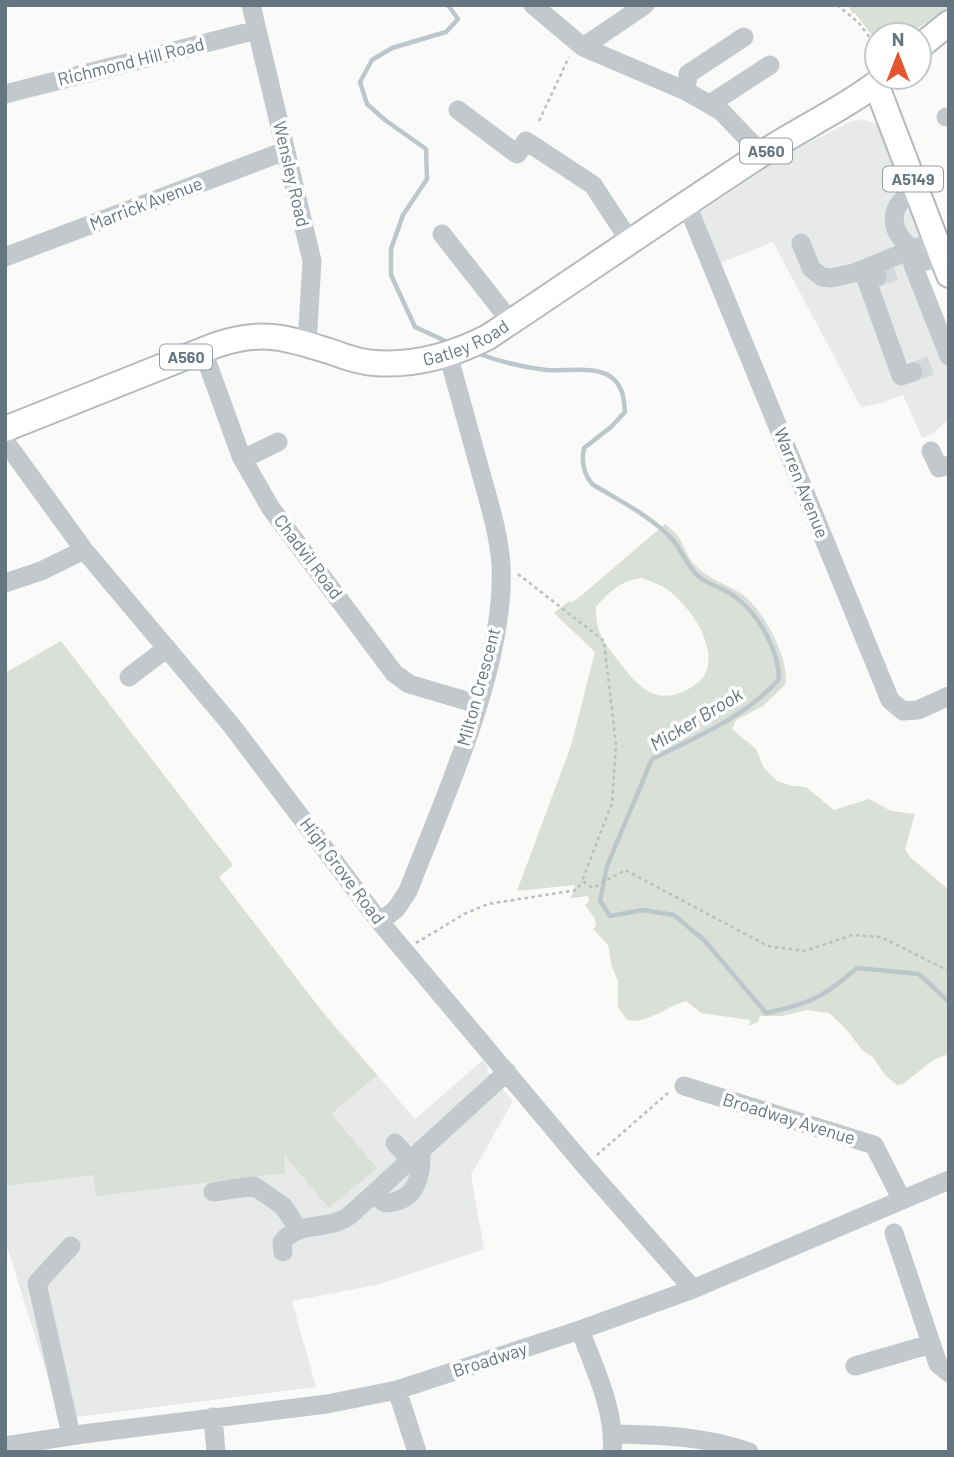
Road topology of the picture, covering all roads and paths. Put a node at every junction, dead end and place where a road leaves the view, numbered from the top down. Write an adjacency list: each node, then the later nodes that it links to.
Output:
1 (251, 5): 7 (street, Wensley Road)
2 (533, 5): 10 (street)
3 (645, 5): 10 (street)
4 (837, 5): 6 (path)
5 (949, 23): 8 (main road)
6 (863, 29)
7 (257, 30): 15 (street, Richmond Hill Road); 19 (street, Wensley Road)
8 (933, 36)
9 (744, 37): 12 (street)
10 (584, 47): 12 (street); 18 (path)
11 (770, 65): 16 (street)
12 (686, 91): 16 (street)
13 (865, 91): 20 (main road, Gatley Road / A560)
14 (883, 91): 21 (main road, A5149)
15 (5, 94)
16 (710, 104): 20 (street)
17 (458, 110): 24 (street)
18 (539, 121)
19 (285, 151): 26 (street, Marrick Avenue); 31 (street, Wensley Road)
20 (762, 154): 22 (main road, Gatley Road / A560)
21 (917, 190): 27 (street); 28 (main road, A5149)
22 (687, 205): 24 (main road, Gatley Road / A560); 47 (street, Warren Avenue)
23 (442, 234): 30 (street)
24 (629, 240): 30 (main road, Gatley Road / A560)
25 (801, 243): 27 (street)
26 (5, 257)
27 (909, 261): 28 (street); 34 (street)
28 (944, 261)
29 (877, 277): 35 (street)
30 (511, 322): 33 (main road, Gatley Road / A560)
31 (307, 344): 32 (main road, Gatley Road / A560); 33 (main road, Gatley Road / A560)
32 (203, 351): 36 (main road, Gatley Road / A560); 40 (street, Chadvil Road)
33 (450, 353): 43 (street, Milton Crescent)
34 (945, 359)
35 (913, 372)
36 (5, 429)
37 (5, 441): 42 (street, High Grove Road)
38 (278, 442): 40 (street)
39 (931, 451): 41 (street)
40 (243, 459): 48 (street, Chadvil Road)
41 (949, 465)
42 (84, 550): 44 (street); 45 (street, High Grove Road)
43 (501, 563): 48 (street, Milton Crescent); 49 (path)
44 (5, 583)
45 (167, 648): 46 (street); 50 (street, High Grove Road)
46 (129, 677)
47 (949, 696)
48 (477, 704): 50 (street, Milton Crescent)
49 (582, 881): 51 (path); 52 (path)
50 (380, 922): 51 (street, High Grove Road)
51 (404, 951): 53 (street, High Grove Road)
52 (949, 971)
53 (508, 1072): 56 (street); 57 (street, High Grove Road)
54 (684, 1086): 57 (path); 60 (street, Broadway Avenue)
55 (395, 1143): 56 (street)
56 (416, 1155): 61 (street)
57 (585, 1166): 65 (street, High Grove Road)
58 (949, 1180): 60 (street, Broadway)
59 (213, 1192): 61 (street)
60 (902, 1200): 65 (street, Broadway)
61 (299, 1230): 64 (street)
62 (894, 1233): 67 (street)
63 (71, 1245): 72 (street)
64 (283, 1252)
65 (693, 1289): 66 (street, Broadway)
66 (580, 1330): 70 (street, Broadway); 73 (street)
67 (931, 1344): 68 (street); 69 (street)
68 (855, 1366)
69 (949, 1373)
70 (397, 1390): 71 (street, Broadway); 76 (street)
71 (213, 1417): 72 (street, Broadway); 75 (street)
72 (71, 1435): 74 (street, Broadway)
73 (613, 1443): 77 (street)
74 (18, 1447)
75 (216, 1452)
76 (417, 1452)
77 (748, 1452)

